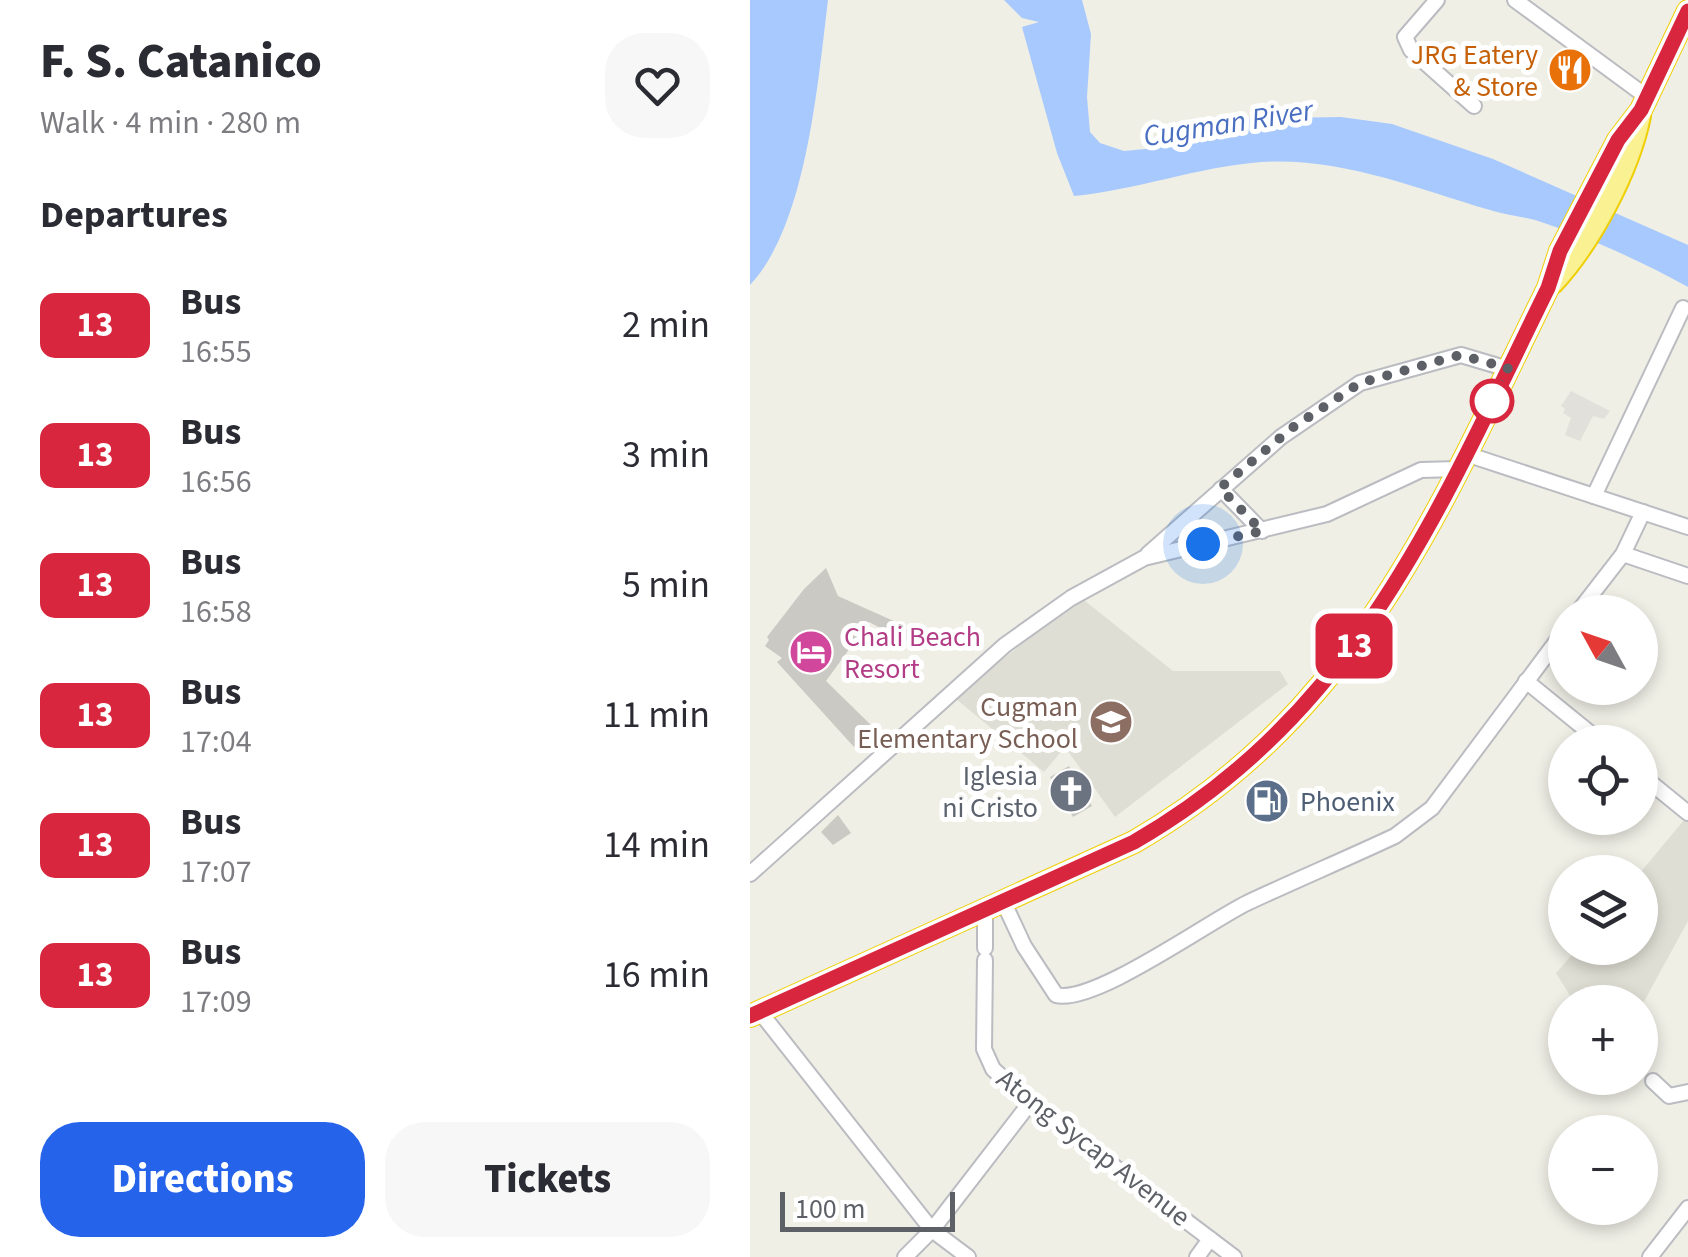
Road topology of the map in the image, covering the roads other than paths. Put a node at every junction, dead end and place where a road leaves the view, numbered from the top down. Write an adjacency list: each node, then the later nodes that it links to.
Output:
1 (1437, 0): 5 (street)
2 (1516, 0): 4 (street)
3 (1688, 11): 4 (highway)
4 (1644, 104): 7 (highway)
5 (1474, 106)
6 (1683, 308): 10 (street)
7 (1508, 368): 8 (highway); 9 (street)
8 (1462, 462): 10 (street); 13 (street); 24 (highway)
9 (1220, 488): 13 (street); 15 (street)
10 (1594, 496): 11 (street)
11 (1643, 512): 12 (street); 14 (street)
12 (1688, 527)
13 (1262, 531): 15 (street)
14 (1622, 554): 16 (street); 17 (street)
15 (1144, 558): 23 (street)
16 (1688, 576)
17 (1591, 595)
18 (1548, 653): 19 (street)
19 (1526, 682): 20 (street); 24 (street)
20 (1580, 725)
21 (1658, 789): 22 (street)
22 (1688, 813)
23 (750, 874)
24 (994, 905): 25 (highway); 28 (street, Atong Sycap Avenue)
25 (755, 1014): 30 (street)
26 (1658, 1085): 27 (street)
27 (1688, 1092)
28 (1030, 1103): 30 (street); 31 (street, Atong Sycap Avenue)
29 (1685, 1214): 36 (street)
30 (932, 1230): 32 (street); 33 (street)
31 (1210, 1239): 34 (street); 35 (street, Atong Sycap Avenue)
32 (905, 1257)
33 (968, 1257)
34 (1197, 1257)
35 (1234, 1257)
36 (1650, 1257)

